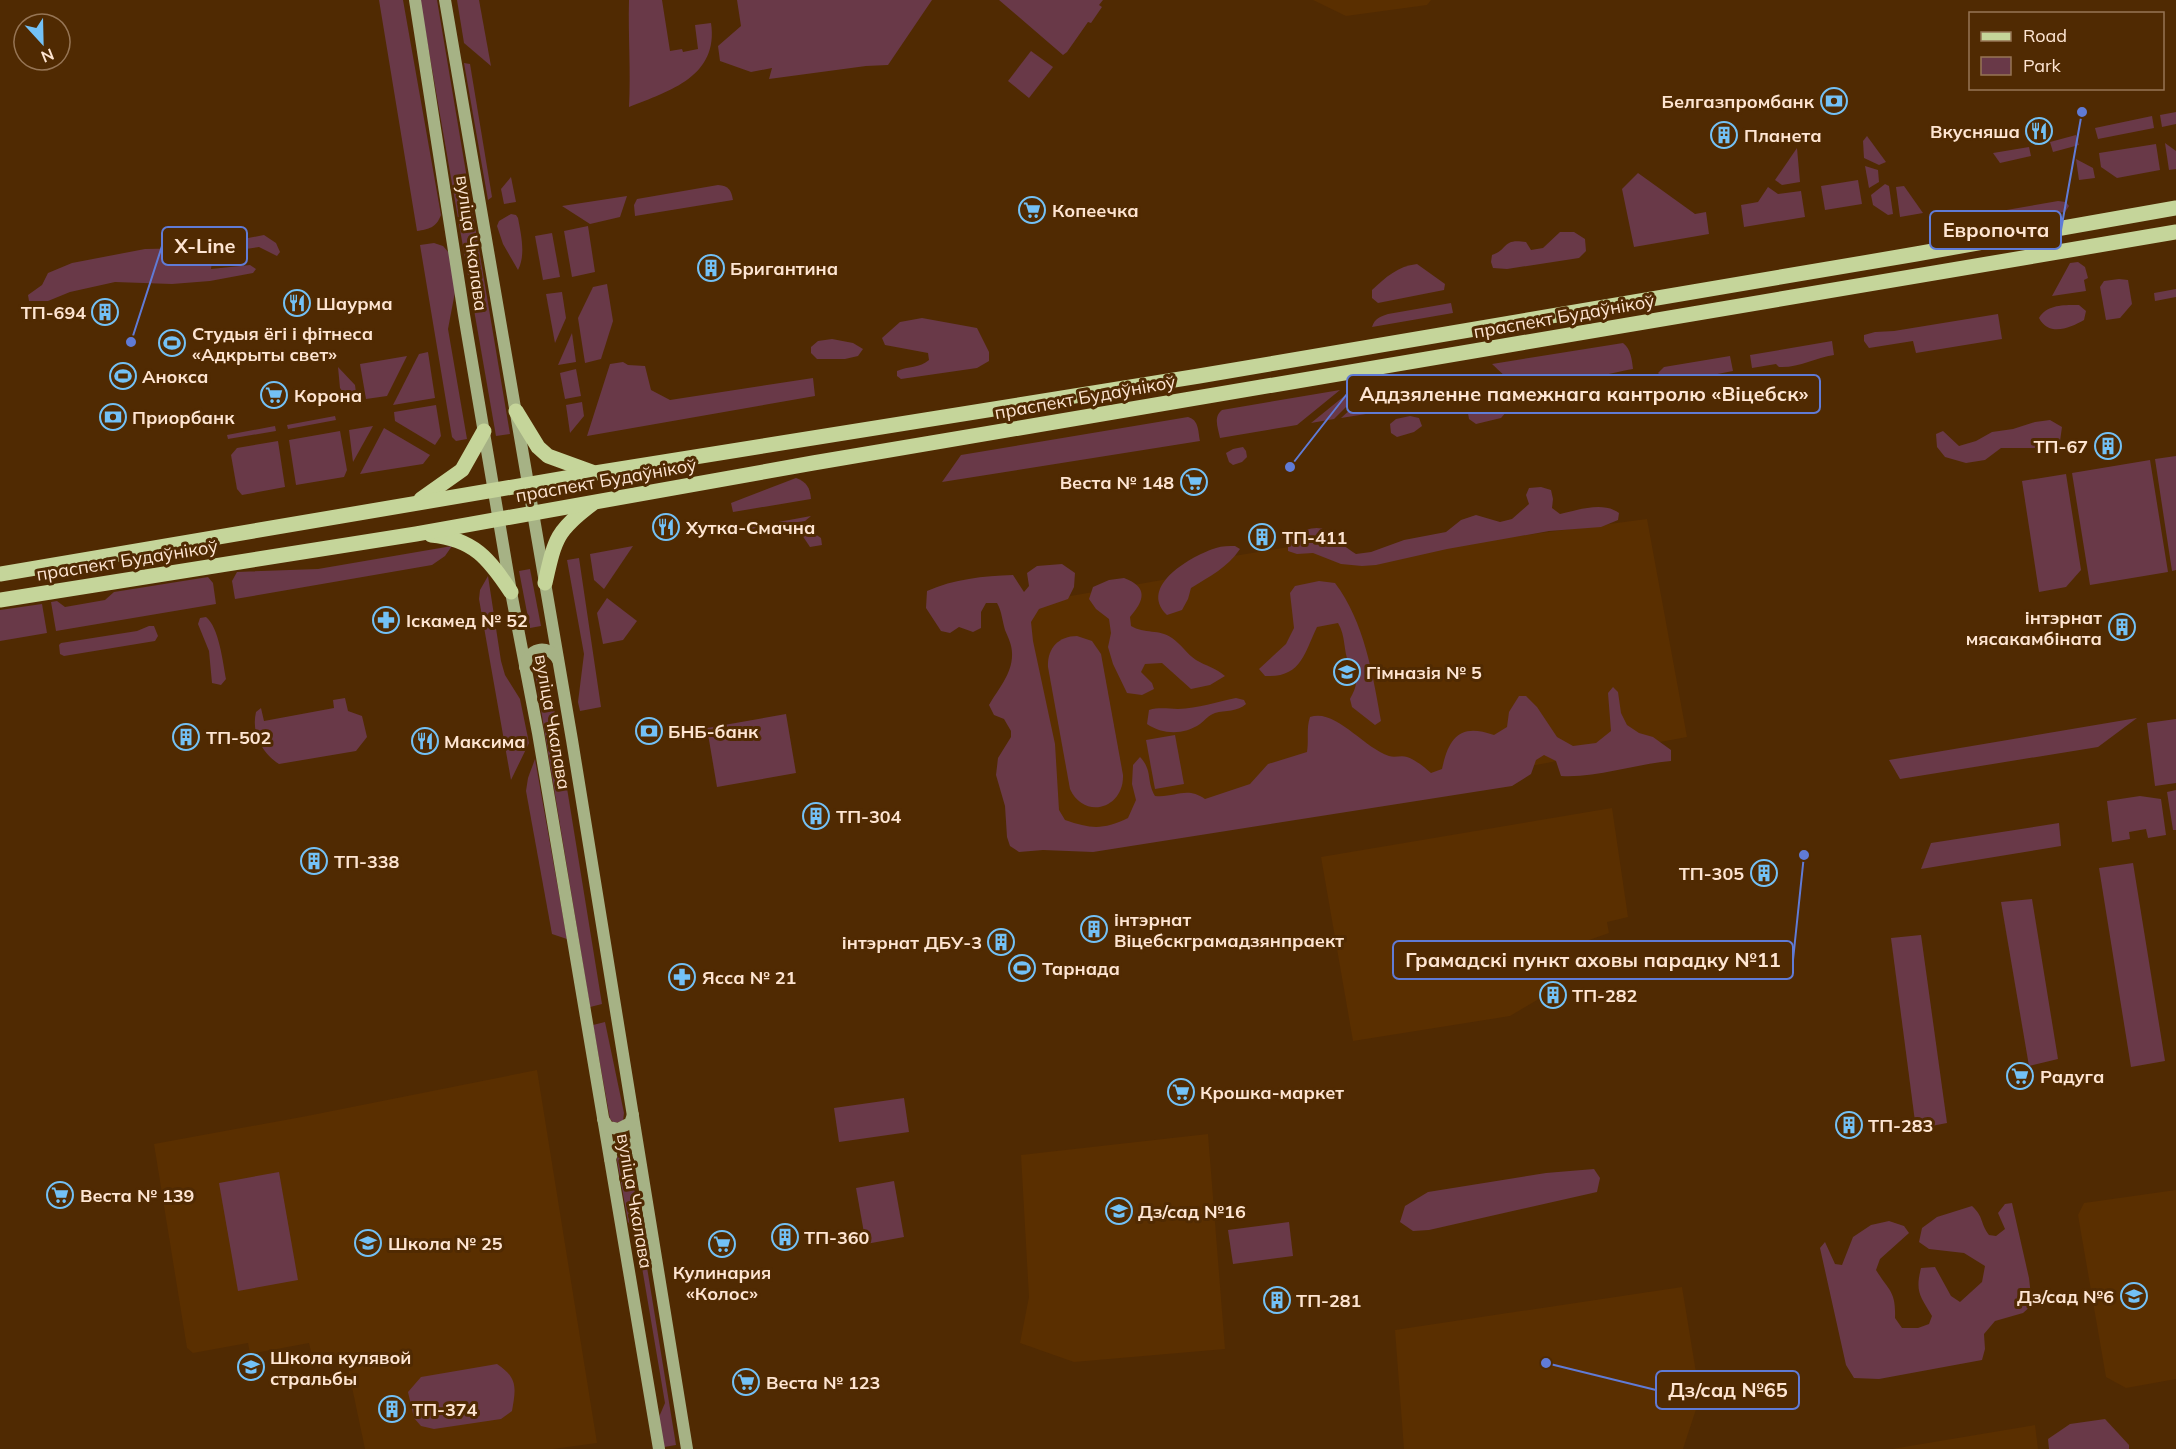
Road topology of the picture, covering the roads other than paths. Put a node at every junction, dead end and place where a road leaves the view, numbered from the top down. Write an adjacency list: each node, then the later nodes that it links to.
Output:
1 (415, 0): 6 (main road, вуліца Чкалава)
2 (445, 0): 5 (main road, вуліца Чкалава)
3 (2176, 208): 7 (main road, праспект Будаўнікоў)
4 (2176, 232): 10 (main road, праспект Будаўнікоў)
5 (516, 411): 7 (main road); 8 (main road, вуліца Чкалава)
6 (484, 431): 9 (main road, вуліца Чкалава); 11 (main road)
7 (595, 473): 8 (main road, праспект Будаўнікоў)
8 (528, 484): 9 (main road, праспект Будаўнікоў); 12 (main road, вуліца Чкалава)
9 (494, 490): 11 (main road, праспект Будаўнікоў); 13 (main road, вуліца Чкалава)
10 (597, 500): 12 (main road, праспект Будаўнікоў); 16 (main road)
11 (413, 504): 15 (main road, праспект Будаўнікоў)
12 (533, 512): 13 (main road, праспект Будаўнікоў); 16 (main road, вуліца Чкалава)
13 (499, 519): 14 (main road, праспект Будаўнікоў); 17 (main road, вуліца Чкалава)
14 (416, 534): 17 (main road); 18 (main road, праспект Будаўнікоў)
15 (0, 574)
16 (545, 583): 19 (main road, вуліца Чкалава)
17 (511, 592): 20 (main road, вуліца Чкалава)
18 (0, 600)
19 (560, 664): 20 (main road); 21 (main road, вуліца Чкалава)
20 (526, 671): 22 (main road, вуліца Чкалава)
21 (633, 1115): 22 (main road); 23 (main road, вуліца Чкалава)
22 (602, 1118): 24 (main road, вуліца Чкалава)
23 (640, 1157): 24 (main road); 26 (main road, вуліца Чкалава)
24 (610, 1161): 25 (main road, вуліца Чкалава)
25 (659, 1449)
26 (687, 1449)

